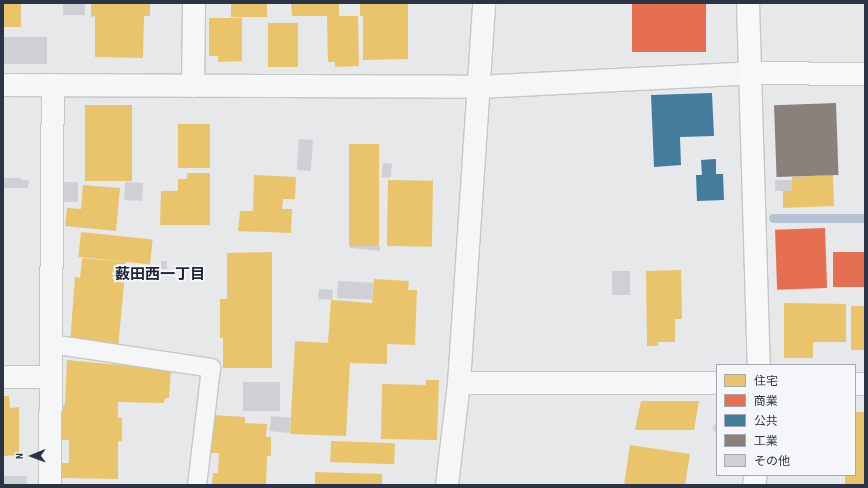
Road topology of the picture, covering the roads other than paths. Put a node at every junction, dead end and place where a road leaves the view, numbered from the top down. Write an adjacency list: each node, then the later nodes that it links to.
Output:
1 (194, 3): 8 (street)
2 (484, 3): 9 (street)
3 (748, 3): 4 (street)
4 (751, 73): 5 (street); 9 (street); 11 (street)
5 (865, 74)
6 (3, 85): 7 (street)
7 (53, 86): 8 (street); 10 (street)
8 (193, 86): 9 (street)
9 (479, 87): 14 (street)
10 (51, 344): 12 (street); 17 (lane)
11 (759, 364)
12 (51, 376): 13 (street); 16 (street)
13 (3, 377)
14 (459, 383): 15 (street); 18 (street)
15 (716, 383)
16 (50, 485)
17 (197, 485)
18 (447, 485)

